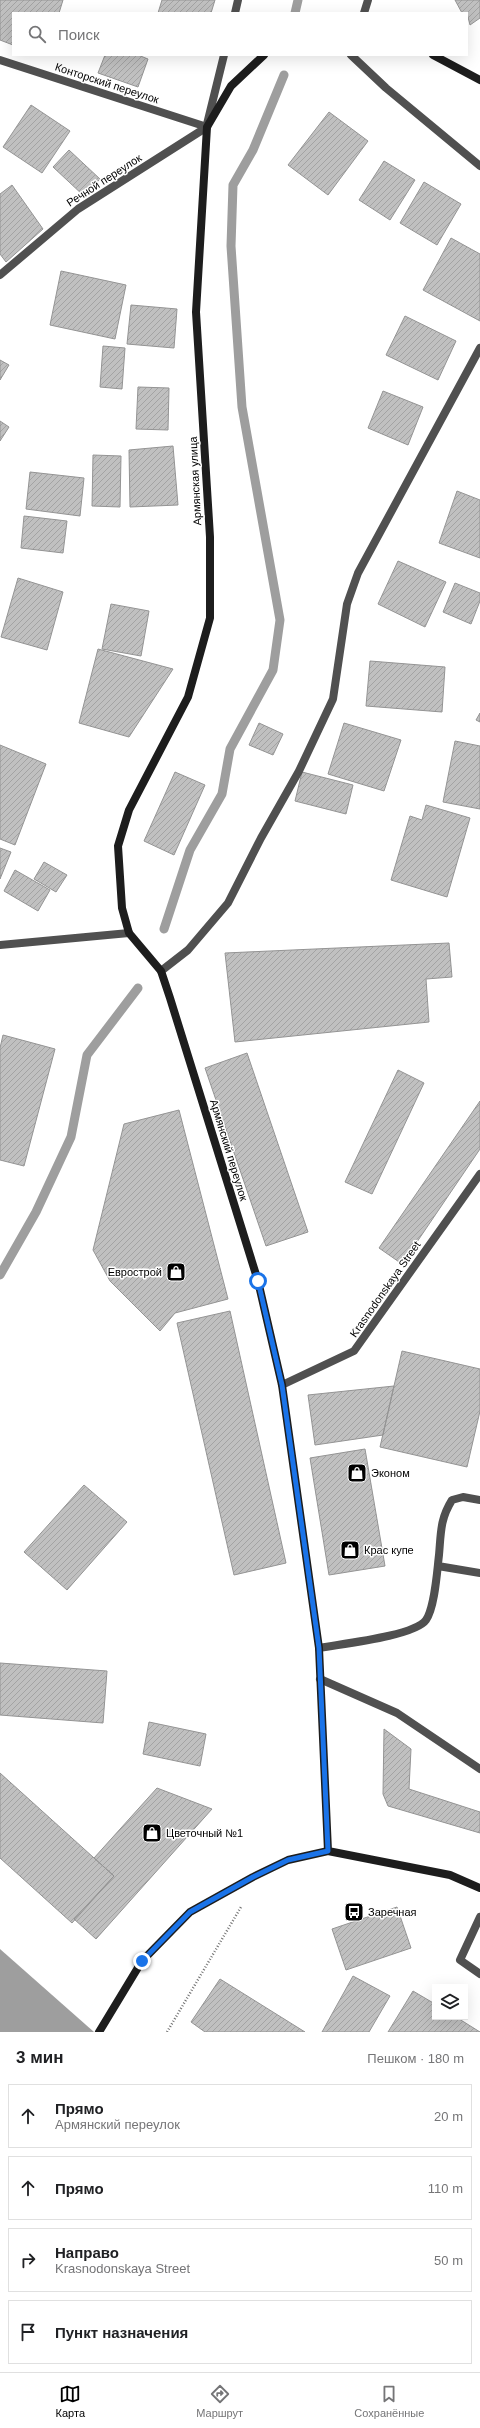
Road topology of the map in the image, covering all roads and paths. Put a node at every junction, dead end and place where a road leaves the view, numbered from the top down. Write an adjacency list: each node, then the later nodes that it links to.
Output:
1 (238, 0): 3 (street)
2 (368, 0): 4 (street)
3 (235, 12)
4 (364, 12)
5 (224, 56): 11 (street)
6 (263, 56): 11 (street, Армянская улица)
7 (352, 56): 12 (street)
8 (434, 56): 10 (street)
9 (0, 60): 11 (street, Конторский переулок)
10 (480, 80)
11 (207, 127): 13 (street, Речной переулок); 15 (street, Армянская улица)
12 (480, 166)
13 (0, 275)
14 (480, 348): 18 (street)
15 (122, 908): 16 (street, Армянский переулок)
16 (130, 933): 17 (street); 18 (street, Армянский переулок)
17 (0, 945)
18 (160, 971): 20 (street, Армянский переулок)
19 (480, 1174): 20 (street, Krasnodonskaya Street)
20 (282, 1385): 24 (street, Армянский переулок)
21 (480, 1500): 22 (street)
22 (438, 1566): 23 (street); 24 (street)
23 (480, 1573)
24 (319, 1648): 25 (street, Армянский переулок)
25 (320, 1679): 26 (street); 27 (street, Армянский переулок)
26 (480, 1769)
27 (328, 1851): 28 (street); 32 (street)
28 (480, 1888)
29 (244, 1902): 33 (path)
30 (480, 1917): 31 (street)
31 (480, 1974)
32 (99, 2032)
33 (167, 2032)

